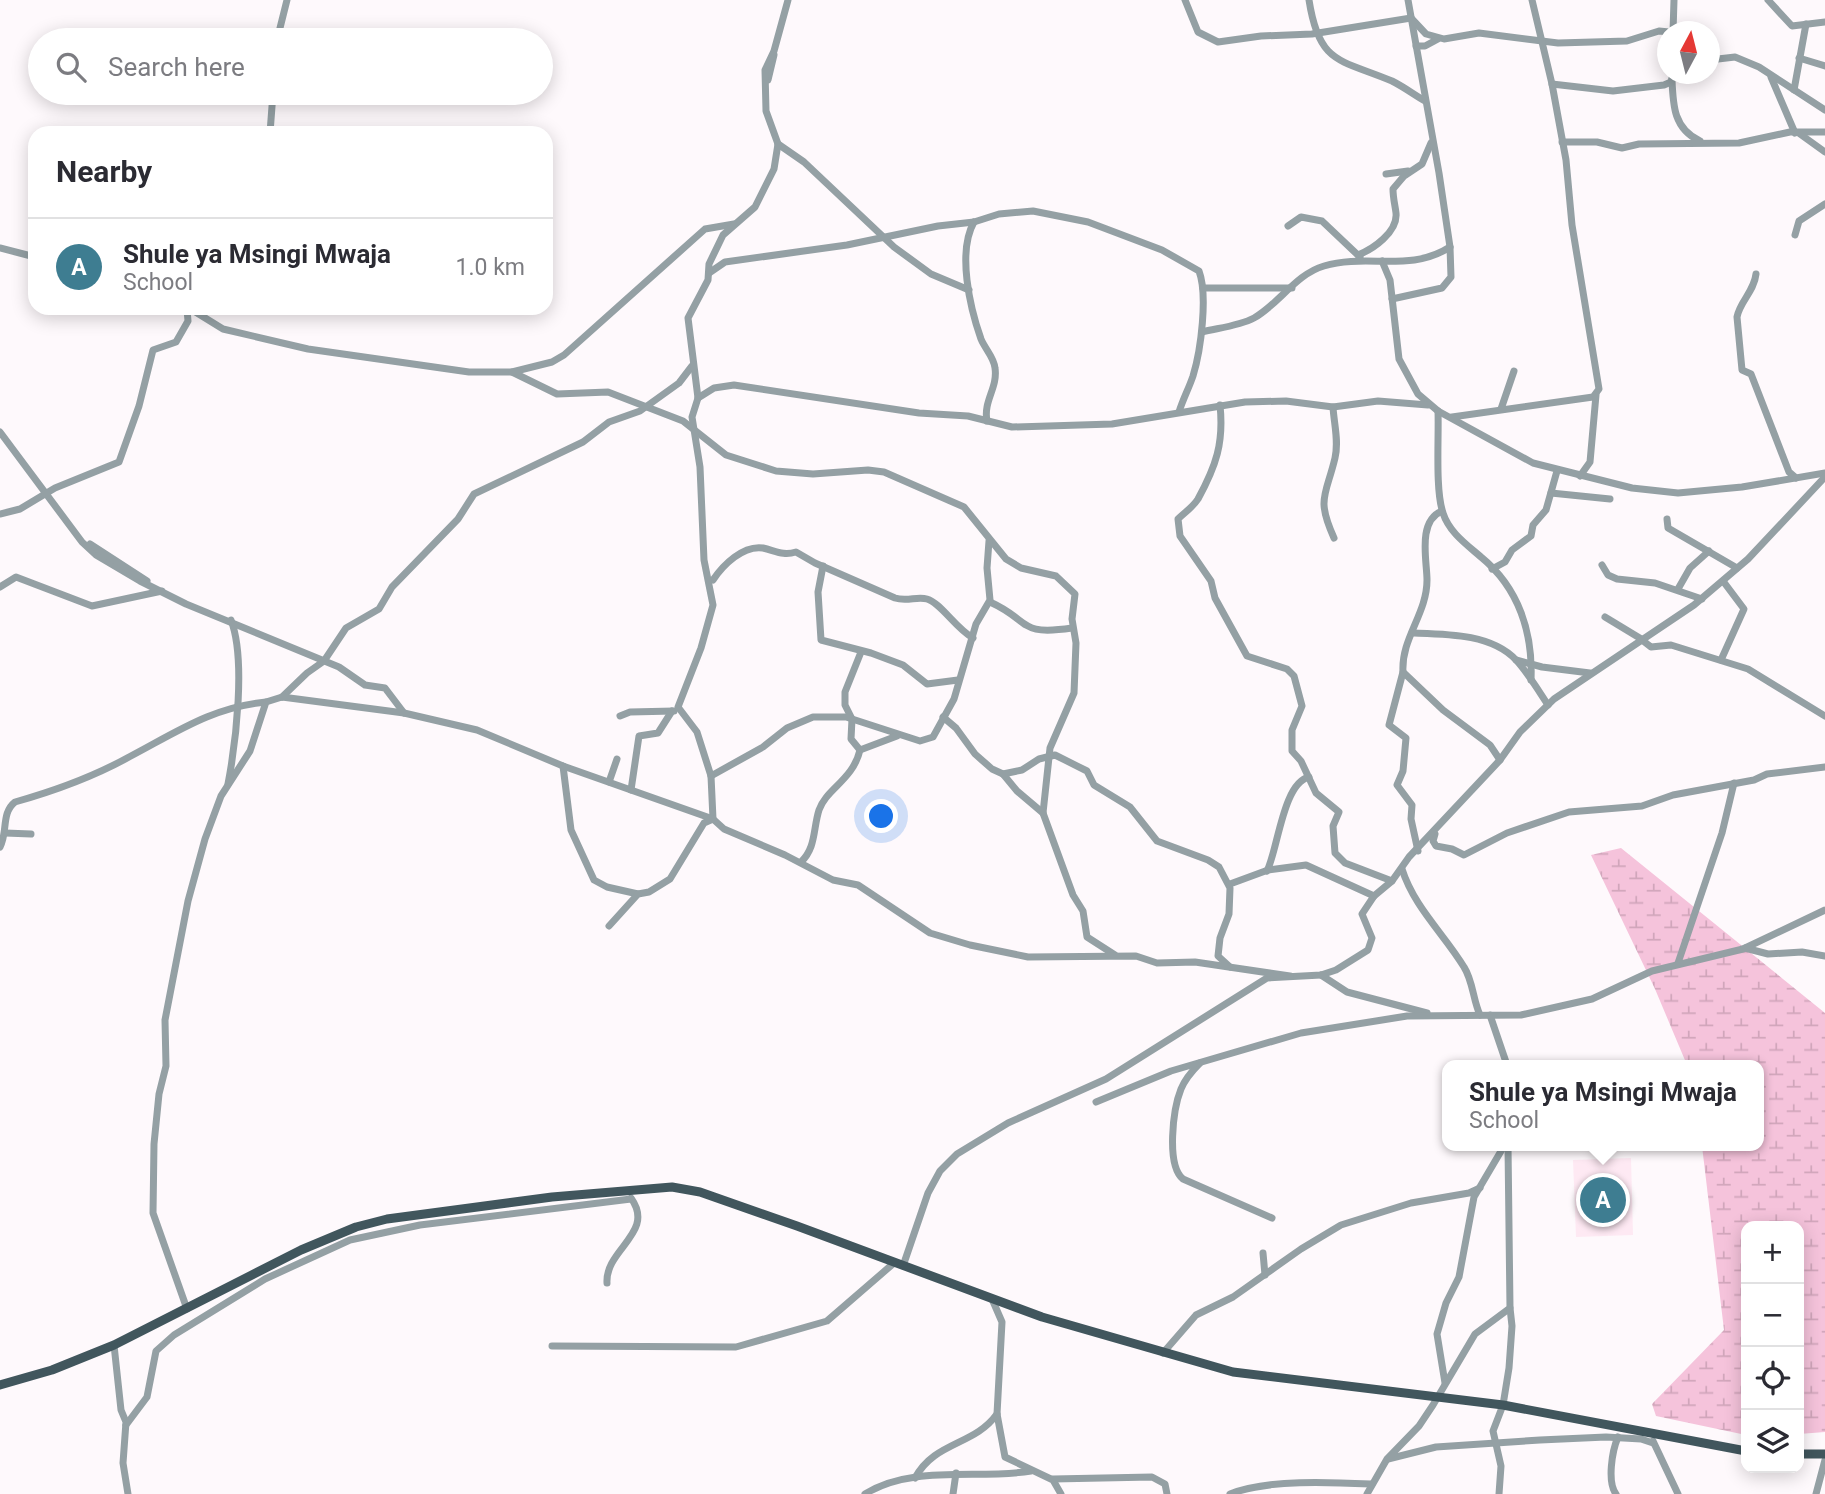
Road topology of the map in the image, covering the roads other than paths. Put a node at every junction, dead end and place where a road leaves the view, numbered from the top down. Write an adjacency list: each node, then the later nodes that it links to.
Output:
1 (287, 0): 13 (street)
2 (788, 0): 36 (street)
3 (1185, 0): 15 (street)
4 (1310, 0): 15 (street)
5 (1408, 0): 9 (street)
6 (1532, 0): 17 (street)
7 (1674, 0): 10 (street)
8 (1768, 0): 12 (street)
9 (1411, 18): 15 (street); 16 (street); 18 (street)
10 (1673, 21)
11 (1825, 22): 12 (street)
12 (1806, 24): 19 (street)
13 (280, 28)
14 (1657, 32): 17 (street)
15 (1318, 33): 27 (street)
16 (1438, 39): 17 (street); 18 (street)
17 (1541, 41): 23 (street)
18 (1416, 46): 27 (street)
19 (1799, 58): 21 (street); 26 (street)
20 (1720, 59): 22 (street)
21 (1825, 66)
22 (1771, 76): 26 (street); 32 (street)
23 (1552, 84): 24 (street); 34 (street)
24 (1665, 84)
25 (1674, 84): 35 (street)
26 (1794, 90): 29 (street)
27 (1424, 101): 33 (street)
28 (272, 105): 30 (street)
29 (1825, 110)
30 (271, 126)
31 (1825, 132): 32 (street)
32 (1797, 133): 35 (street); 37 (street)
33 (1431, 142): 38 (street); 46 (street)
34 (1562, 142): 35 (street); 65 (street)
35 (1700, 142)
36 (778, 144): 42 (street); 45 (street)
37 (1825, 152)
38 (1412, 171): 39 (street); 49 (street)
39 (1386, 174)
40 (1825, 204): 44 (street)
41 (974, 222): 45 (street); 55 (street); 57 (street)
42 (734, 224): 51 (street); 64 (street)
43 (1288, 226): 49 (street)
44 (1795, 235)
45 (882, 237): 52 (street); 57 (street)
46 (1450, 247): 50 (street); 58 (street)
47 (0, 248): 48 (street)
48 (28, 255)
49 (1361, 257): 50 (street); 56 (street)
50 (1382, 261): 58 (street)
51 (709, 264): 52 (street); 54 (street)
52 (719, 264): 54 (street)
53 (1756, 274): 81 (street)
54 (708, 280): 62 (street)
55 (1203, 288): 56 (street); 61 (street)
56 (1292, 288): 61 (street)
57 (969, 290): 75 (street)
58 (1391, 299): 69 (street)
59 (188, 315): 82 (street)
60 (200, 315): 64 (street)
61 (1202, 332): 73 (street)
62 (692, 366): 66 (street); 67 (street)
63 (1514, 372): 71 (street)
64 (512, 373): 67 (street)
65 (1596, 395): 71 (street); 80 (street)
66 (698, 398): 75 (street); 76 (street)
67 (648, 405): 76 (street); 111 (street)
68 (1220, 405): 70 (street); 73 (street); 136 (street)
69 (1428, 405): 70 (street); 72 (street)
70 (1333, 407): 88 (street)
71 (1501, 410): 74 (street)
72 (1438, 411): 74 (street); 85 (street)
73 (1179, 412): 75 (street)
74 (1451, 417): 78 (street)
75 (987, 421)
76 (696, 429): 89 (street); 121 (street)
77 (0, 432): 82 (street)
78 (1557, 471): 80 (street); 83 (street)
79 (1825, 475): 81 (street); 93 (street)
80 (1580, 476): 81 (street)
81 (1796, 478)
82 (47, 493): 86 (street); 99 (street)
83 (1551, 493): 84 (street); 94 (street)
84 (1610, 499)
85 (1442, 511): 94 (street); 105 (street)
86 (0, 514)
87 (1667, 519): 90 (street)
88 (1334, 538)
89 (989, 541): 101 (street); 104 (street)
90 (1709, 551): 93 (street); 98 (street)
91 (1602, 565): 98 (street)
92 (823, 566): 95 (street); 106 (street); 108 (street)
93 (1737, 568): 96 (street)
94 (1492, 569): 112 (street)
95 (713, 580)
96 (1723, 581): 100 (street); 110 (street)
97 (0, 587): 99 (street)
98 (1678, 589): 100 (street)
99 (163, 591): 103 (street)
100 (1702, 598): 107 (street)
101 (990, 601): 104 (street); 106 (street)
102 (1605, 617): 107 (street)
103 (230, 621): 111 (street); 120 (street)
104 (1072, 628): 129 (street)
105 (1414, 633): 109 (street); 113 (street)
106 (973, 638): 115 (street)
107 (1643, 640): 110 (street); 114 (street)
108 (861, 652): 115 (street); 126 (street)
109 (1516, 659): 112 (street); 116 (street)
110 (1721, 660): 124 (street)
111 (324, 662): 117 (street); 122 (street)
112 (1531, 664): 114 (street); 116 (street)
113 (1403, 672): 131 (street); 149 (street)
114 (1591, 673): 119 (street)
115 (958, 680): 125 (street)
116 (1531, 680): 119 (street)
117 (282, 697): 118 (street); 122 (street)
118 (266, 702): 120 (street); 139 (street)
119 (1548, 705): 131 (street)
120 (236, 707): 139 (street); 141 (street)
121 (675, 710): 123 (street); 135 (street); 140 (street)
122 (404, 713): 132 (street)
123 (620, 716)
124 (1825, 716)
125 (943, 717): 127 (street); 134 (street)
126 (852, 719): 127 (street); 128 (street); 135 (street)
127 (899, 736): 128 (street)
128 (860, 750): 150 (street)
129 (1048, 757): 134 (street); 143 (street); 154 (street)
130 (617, 759): 137 (street)
131 (1500, 760): 145 (street)
132 (563, 766): 137 (street); 155 (street)
133 (1825, 767): 138 (street)
134 (1003, 774): 143 (street)
135 (711, 776): 144 (street)
136 (1308, 777): 152 (street); 153 (street)
137 (609, 782): 140 (street)
138 (1734, 783): 145 (street); 162 (street)
139 (228, 785): 184 (street)
140 (631, 790): 144 (street)
141 (15, 802): 142 (street); 146 (street)
142 (0, 803)
143 (1043, 813): 161 (street)
144 (713, 819): 150 (street); 155 (street)
145 (1437, 828): 149 (street)
146 (5, 833): 147 (street); 148 (street)
147 (31, 834)
148 (0, 847)
149 (1418, 851): 151 (street)
150 (801, 862): 161 (street)
151 (1402, 869): 153 (street); 167 (street)
152 (1266, 872): 154 (street); 156 (street)
153 (1392, 881): 156 (street)
154 (1230, 884): 163 (street)
155 (638, 894): 158 (street)
156 (1374, 895): 164 (street)
157 (1825, 910): 159 (street)
158 (609, 926)
159 (1745, 948): 160 (street); 162 (street)
160 (1825, 956)
161 (1119, 957): 163 (street)
162 (1678, 963): 168 (street)
163 (1232, 968): 165 (street)
164 (1321, 975): 165 (street); 166 (street)
165 (1290, 976): 179 (street)
166 (1431, 1014): 167 (street); 170 (street)
167 (1480, 1015): 168 (street)
168 (1490, 1015): 169 (street)
169 (1505, 1060)
170 (1200, 1063): 171 (street); 177 (street)
171 (1096, 1102)
172 (1503, 1151): 174 (street)
173 (1506, 1151): 183 (street)
174 (1480, 1188): 180 (street); 188 (street)
175 (625, 1189): 176 (street); 179 (main road); 184 (main road)
176 (632, 1199): 181 (street); 193 (street)
177 (1272, 1218)
178 (1263, 1253): 180 (street)
179 (898, 1264): 182 (main road); 186 (street)
180 (1265, 1275): 187 (street)
181 (607, 1283)
182 (992, 1299): 187 (main road); 192 (street)
183 (1510, 1308): 188 (street); 191 (street)
184 (187, 1309): 185 (main road)
185 (114, 1345): 189 (main road); 193 (street)
186 (552, 1346)
187 (1163, 1354): 190 (main road)
188 (1446, 1383): 190 (street)
189 (0, 1385)
190 (1437, 1397): 191 (main road); 200 (street)
191 (1503, 1405): 195 (main road); 196 (street)
192 (998, 1414): 202 (street); 204 (street)
193 (126, 1425): 207 (street)
194 (1618, 1437): 195 (street); 196 (street); 215 (street)
195 (1652, 1439): 197 (main road); 216 (street)
196 (1496, 1444): 200 (street); 214 (street)
197 (1741, 1450)
198 (1804, 1454): 199 (main road)
199 (1825, 1454)
200 (1387, 1459): 206 (street)
201 (1825, 1460): 217 (street)
202 (1031, 1471): 203 (street); 205 (street)
203 (956, 1473): 204 (street); 209 (street)
204 (915, 1478): 208 (street)
205 (1052, 1479): 210 (street); 211 (street)
206 (1371, 1484): 212 (street); 213 (street)
207 (128, 1494)
208 (866, 1494)
209 (953, 1494)
210 (1061, 1494)
211 (1167, 1494)
212 (1230, 1494)
213 (1367, 1494)
214 (1499, 1494)
215 (1616, 1494)
216 (1678, 1494)
217 (1816, 1494)

